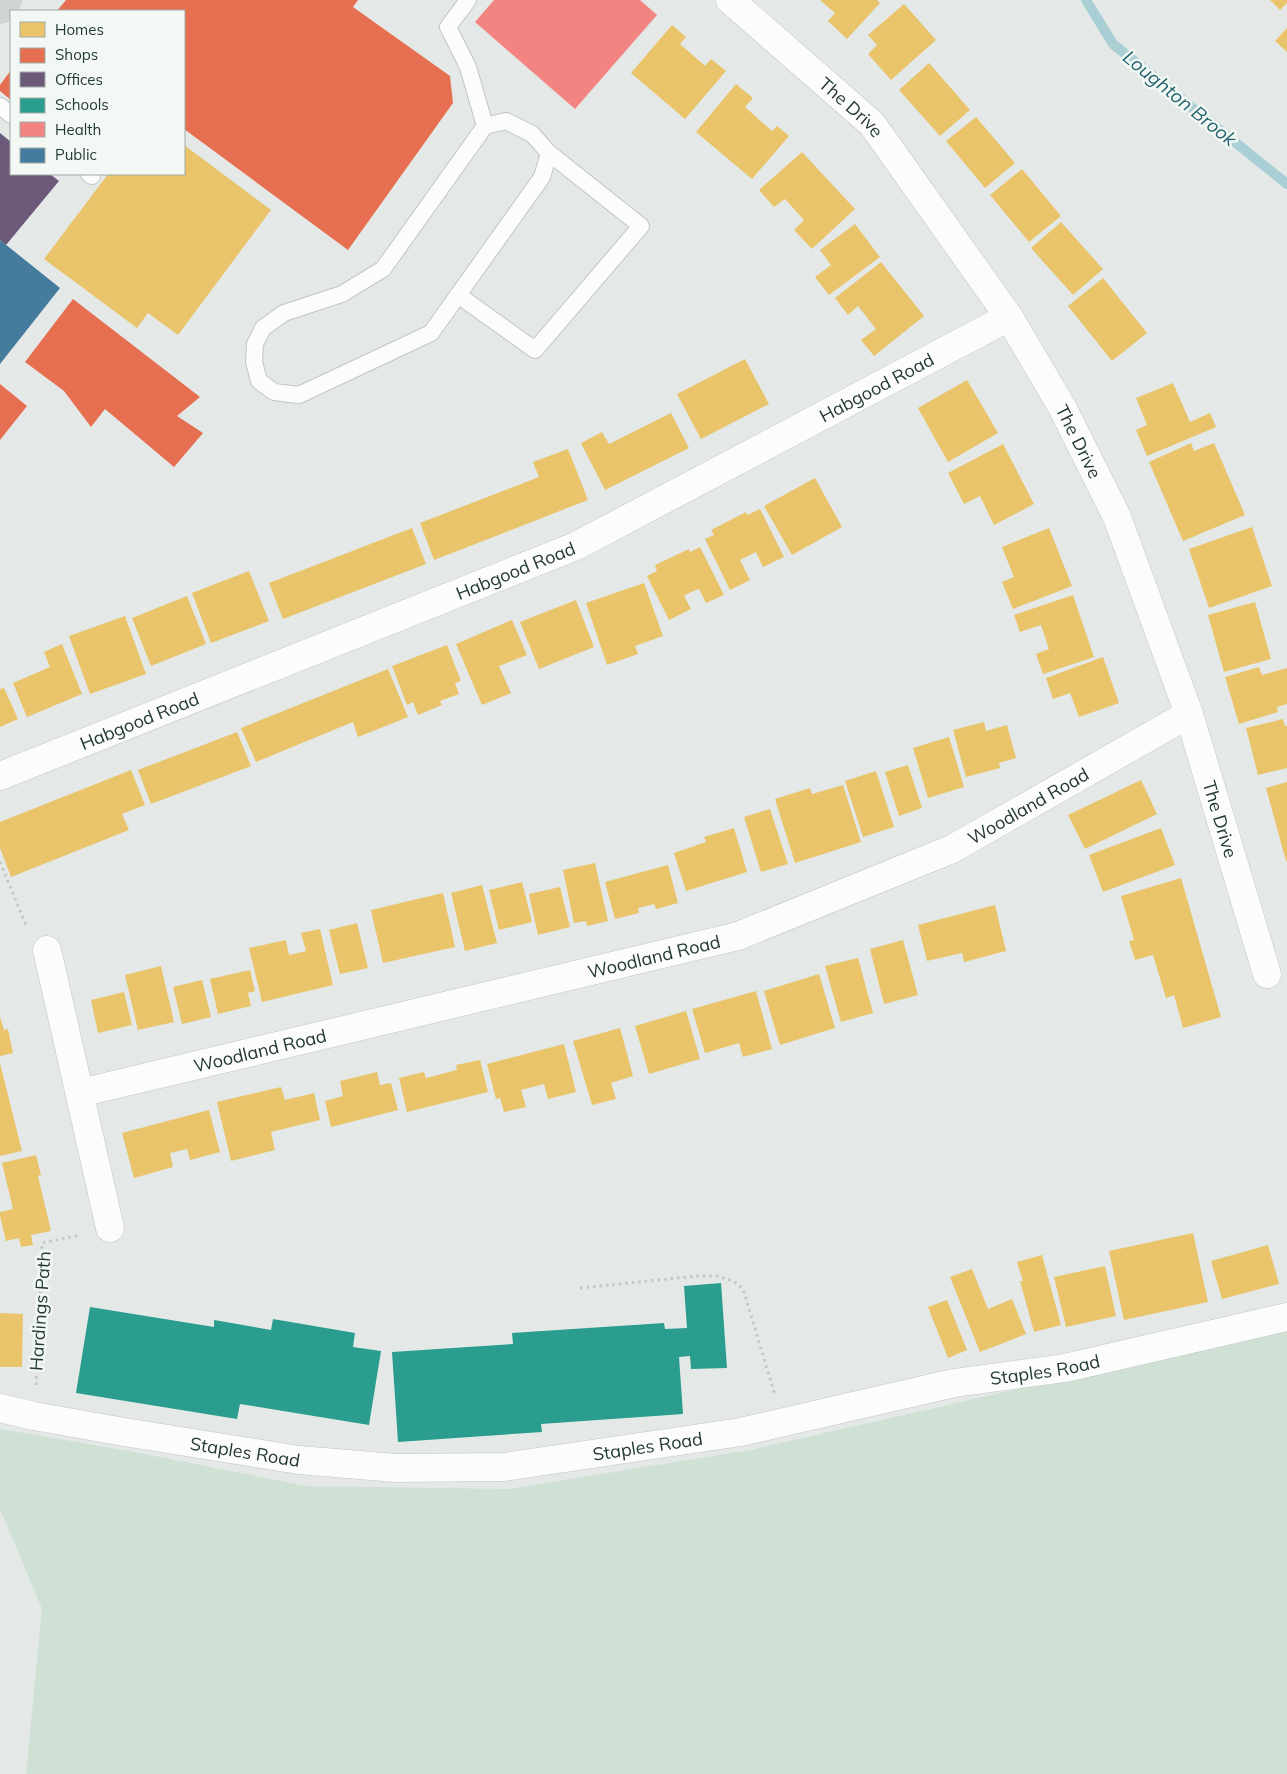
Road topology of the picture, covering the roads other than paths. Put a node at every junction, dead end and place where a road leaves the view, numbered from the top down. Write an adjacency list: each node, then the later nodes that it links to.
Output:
1 (6, 0): 4 (main road)
2 (468, 0): 5 (lane)
3 (730, 0): 8 (street, The Drive)
4 (0, 9)
5 (486, 126): 6 (lane); 7 (lane)
6 (549, 153): 7 (lane); 7 (lane)
7 (458, 296)
8 (1009, 317): 9 (street, The Drive); 10 (street, Habgood Road)
9 (1189, 714): 12 (street, The Drive); 13 (street, Woodland Road)
10 (0, 776)
11 (47, 950): 13 (street)
12 (1267, 974)
13 (80, 1093): 14 (street)
14 (110, 1228)
15 (1287, 1317): 16 (street, Staples Road)
16 (0, 1408)

